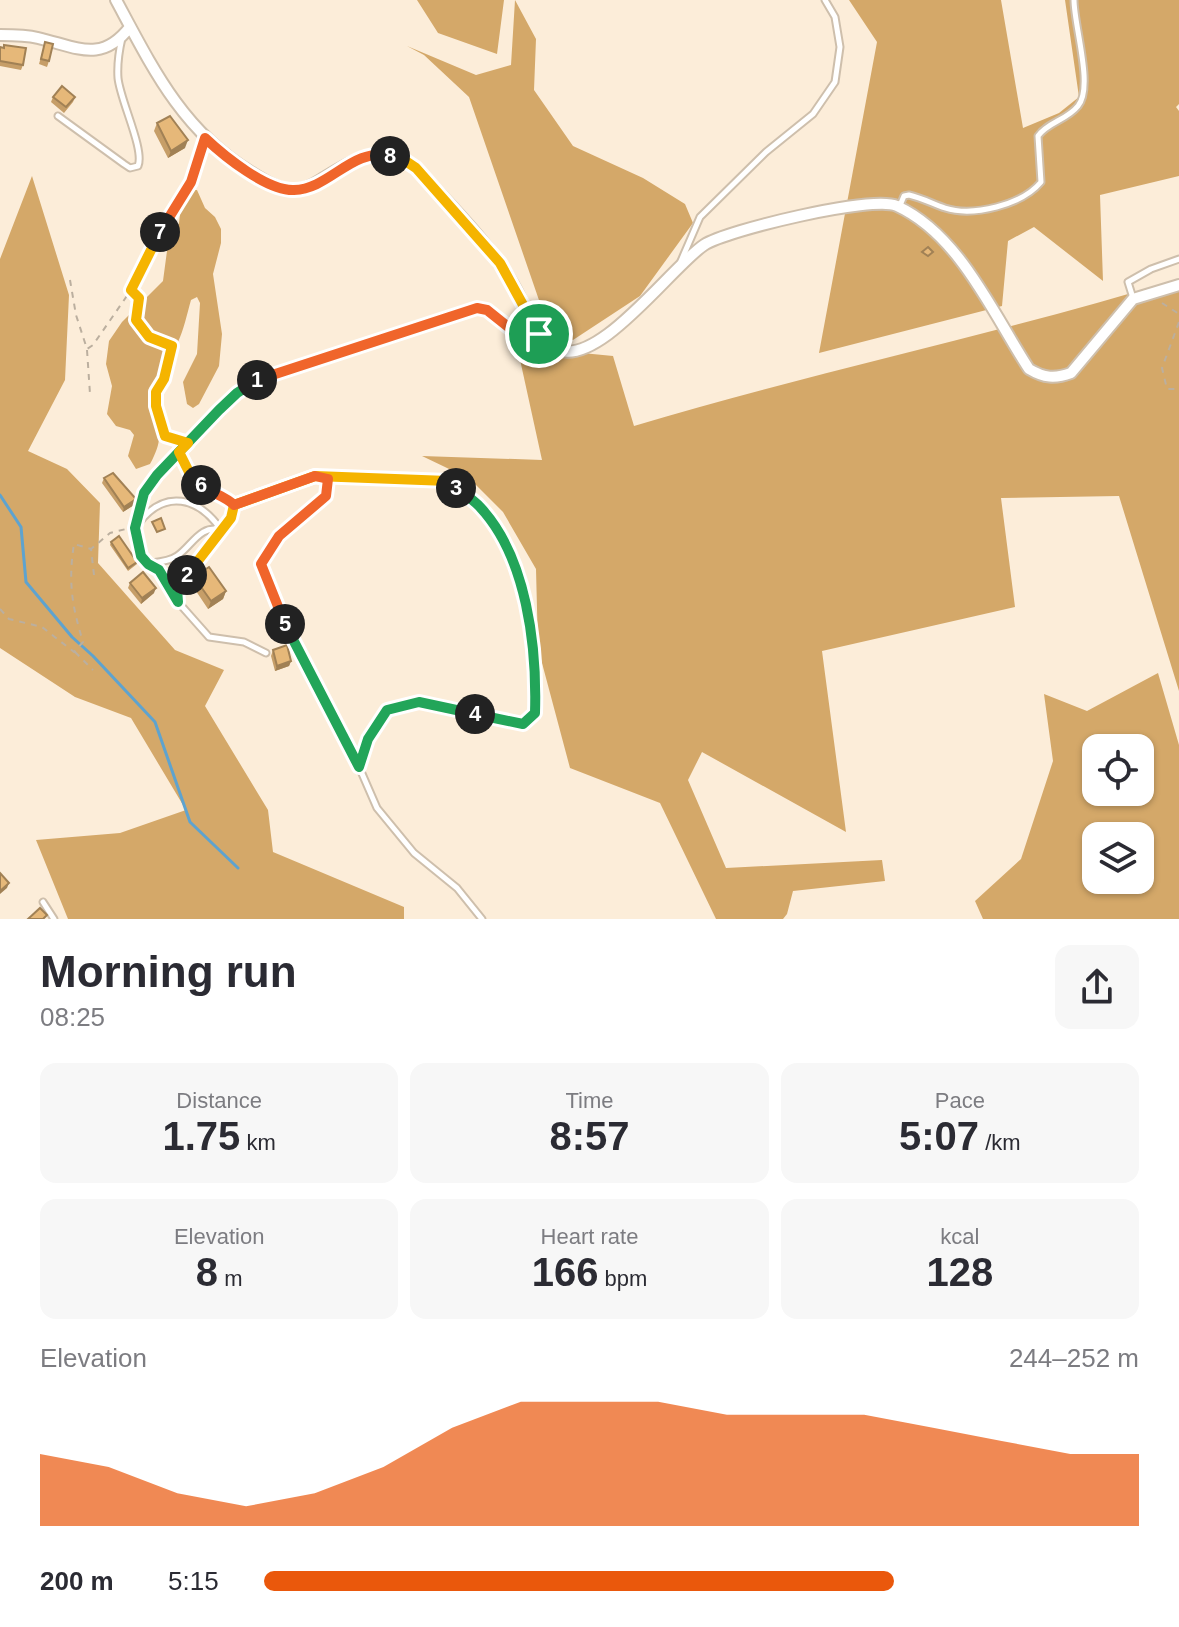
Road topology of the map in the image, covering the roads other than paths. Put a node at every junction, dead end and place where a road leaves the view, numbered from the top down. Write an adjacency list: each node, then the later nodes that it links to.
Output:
1 (116, 0): 4 (street)
2 (825, 0): 10 (lane)
3 (1074, 0): 8 (lane)
4 (130, 27): 6 (street); 13 (street)
5 (0, 35): 6 (street)
6 (122, 37): 7 (lane)
7 (58, 116)
8 (895, 205): 10 (street); 12 (street)
9 (1179, 259): 12 (lane)
10 (677, 269): 13 (street)
11 (1179, 285): 12 (street)
12 (1133, 299)
13 (539, 334): 14 (lane)
14 (179, 452): 15 (lane); 16 (lane)
15 (234, 505): 17 (lane); 23 (lane)
16 (135, 528): 17 (lane); 18 (lane)
17 (222, 531): 18 (lane); 19 (lane)
18 (148, 564): 19 (lane)
19 (178, 602): 20 (lane)
20 (266, 653)
21 (43, 902): 22 (lane)
22 (54, 919)
23 (482, 919)

